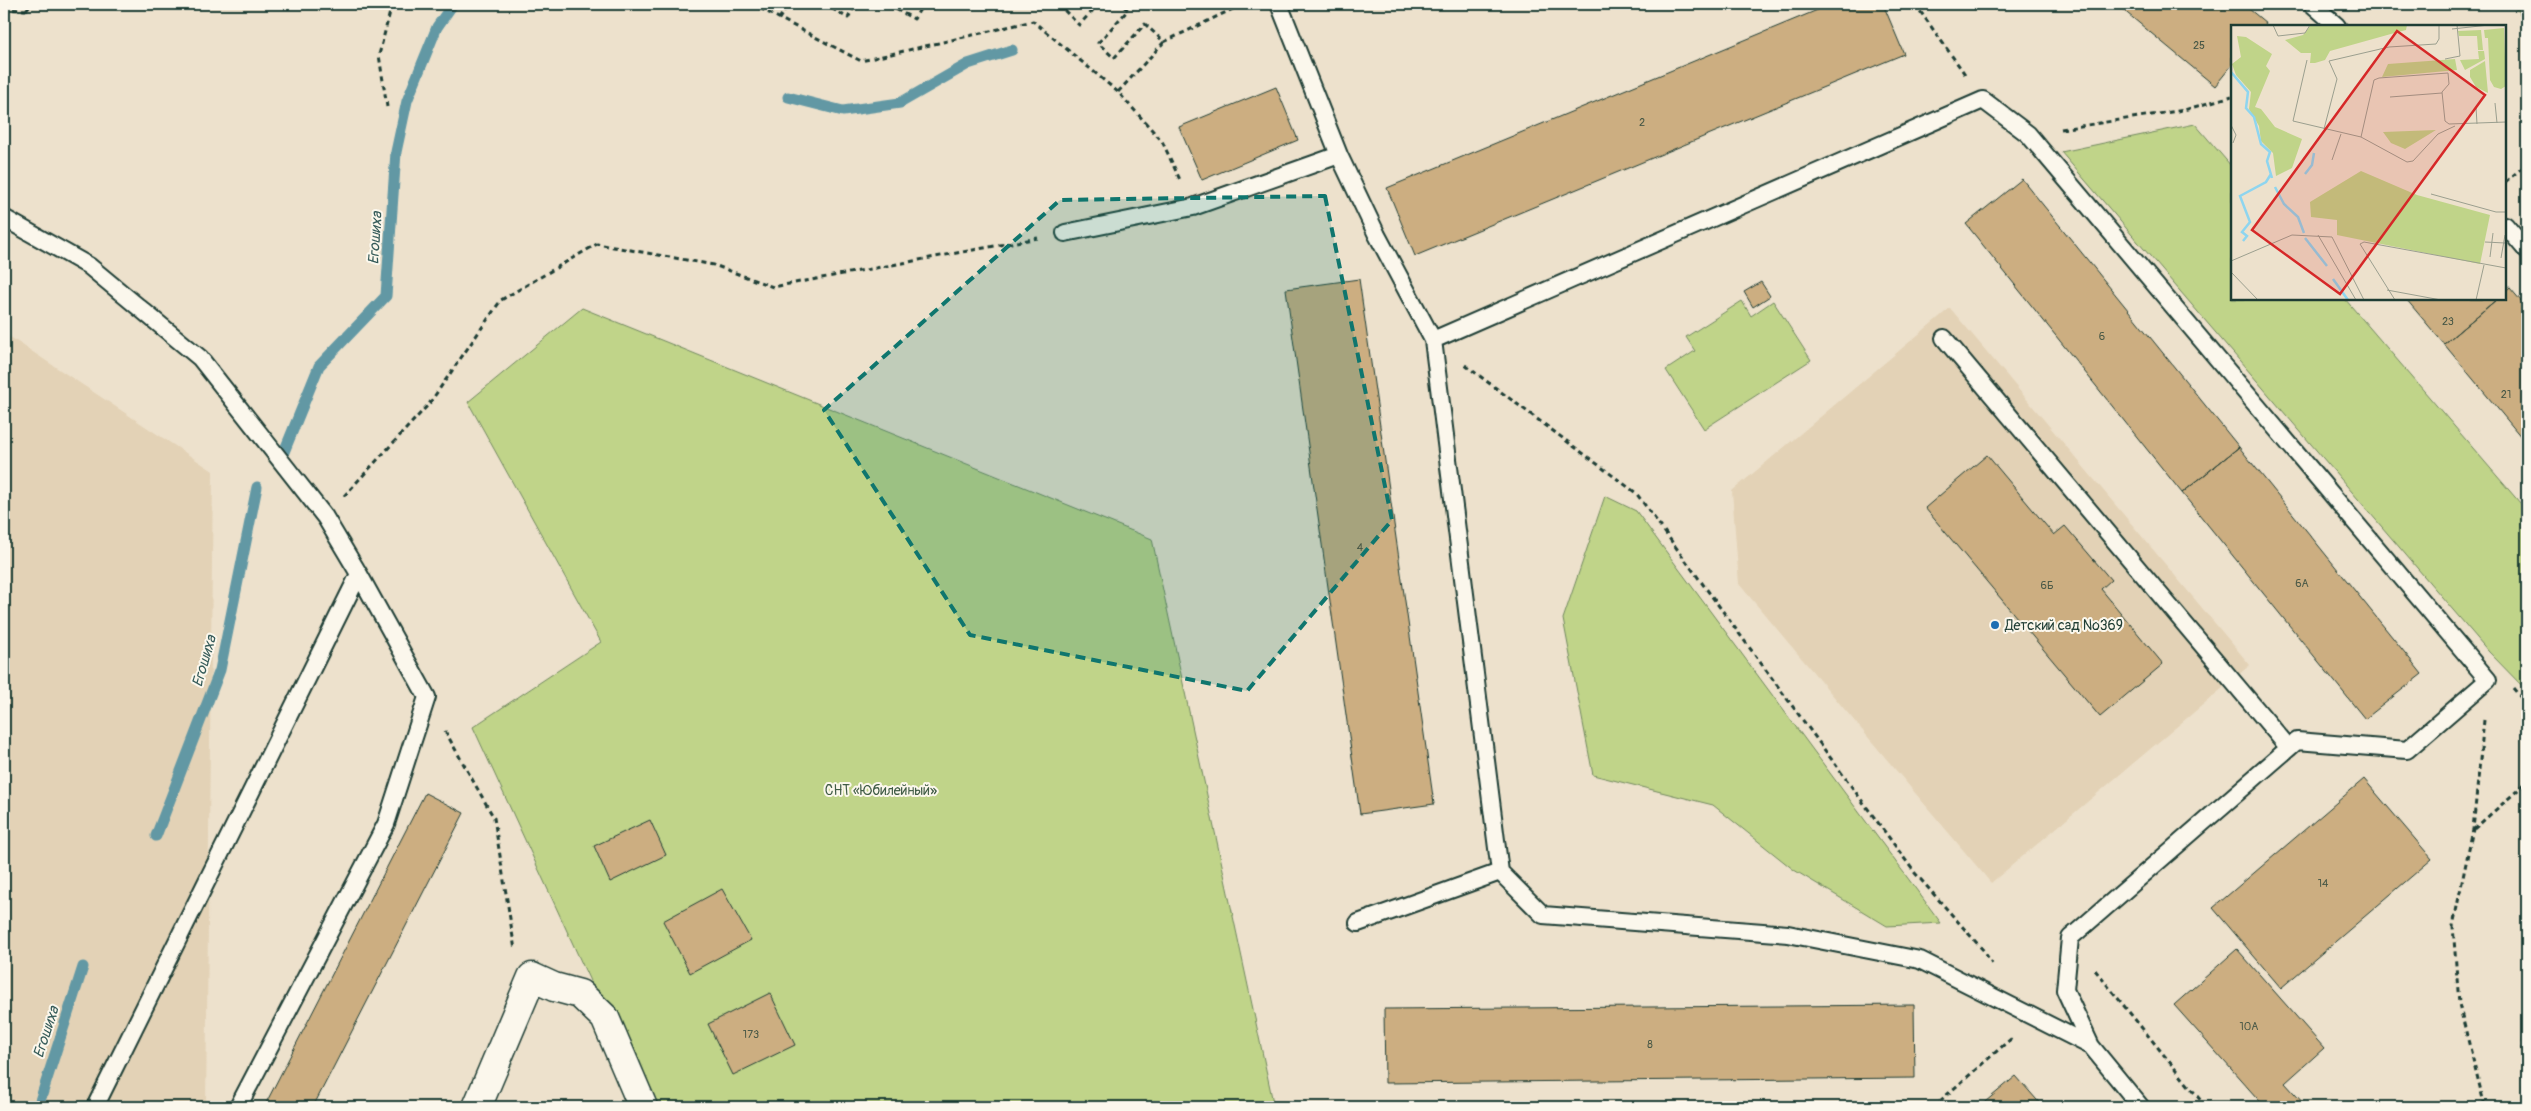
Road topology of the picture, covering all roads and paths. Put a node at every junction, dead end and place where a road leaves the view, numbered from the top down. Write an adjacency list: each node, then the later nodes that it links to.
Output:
1 (27, 4): 18 (path)
2 (31, 4): 18 (path)
3 (392, 4): 25 (path)
4 (752, 4): 19 (path)
5 (788, 4): 19 (path)
6 (824, 4): 7 (path)
7 (856, 4)
8 (891, 4): 9 (path)
9 (923, 4)
10 (1068, 4): 11 (path)
11 (1099, 4)
12 (1121, 4): 21 (path)
13 (1243, 4): 21 (path)
14 (1278, 4): 27 (lane)
15 (1916, 4): 24 (path)
16 (2312, 4): 20 (lane)
17 (4, 9): 18 (path)
18 (26, 10)
19 (779, 19): 22 (path)
20 (2336, 25)
21 (1164, 42): 22 (path)
22 (1118, 92): 30 (path)
23 (2231, 96): 26 (path)
24 (1983, 100): 26 (lane); 36 (lane)
25 (387, 107)
26 (2028, 134): 39 (lane)
27 (1340, 155): 30 (lane); 36 (lane)
28 (2527, 164): 29 (path)
29 (2506, 181)
30 (1193, 207): 33 (lane)
31 (4, 218): 37 (lane)
32 (2506, 226): 34 (lane)
33 (1065, 233): 37 (path)
34 (2527, 251)
35 (1944, 338): 41 (lane)
36 (1434, 340): 44 (lane); 47 (path)
37 (325, 517): 38 (lane)
38 (359, 574): 40 (lane); 52 (lane)
39 (2488, 680): 41 (lane); 43 (path)
40 (426, 697): 48 (path); 53 (lane)
41 (2289, 748): 46 (lane)
42 (2527, 782): 43 (path)
43 (2473, 829): 59 (path)
44 (1500, 872): 45 (lane); 50 (lane)
45 (1358, 923)
46 (2070, 938): 51 (lane); 58 (path)
47 (1993, 966)
48 (532, 976): 54 (street); 55 (street)
49 (2527, 1000): 60 (path)
50 (2020, 1011): 51 (lane); 56 (path)
51 (2091, 1046): 57 (lane)
52 (95, 1107)
53 (238, 1107)
54 (477, 1107)
55 (643, 1107)
56 (1933, 1107)
57 (2141, 1107)
58 (2206, 1107)
59 (2485, 1107)
60 (2525, 1107)

